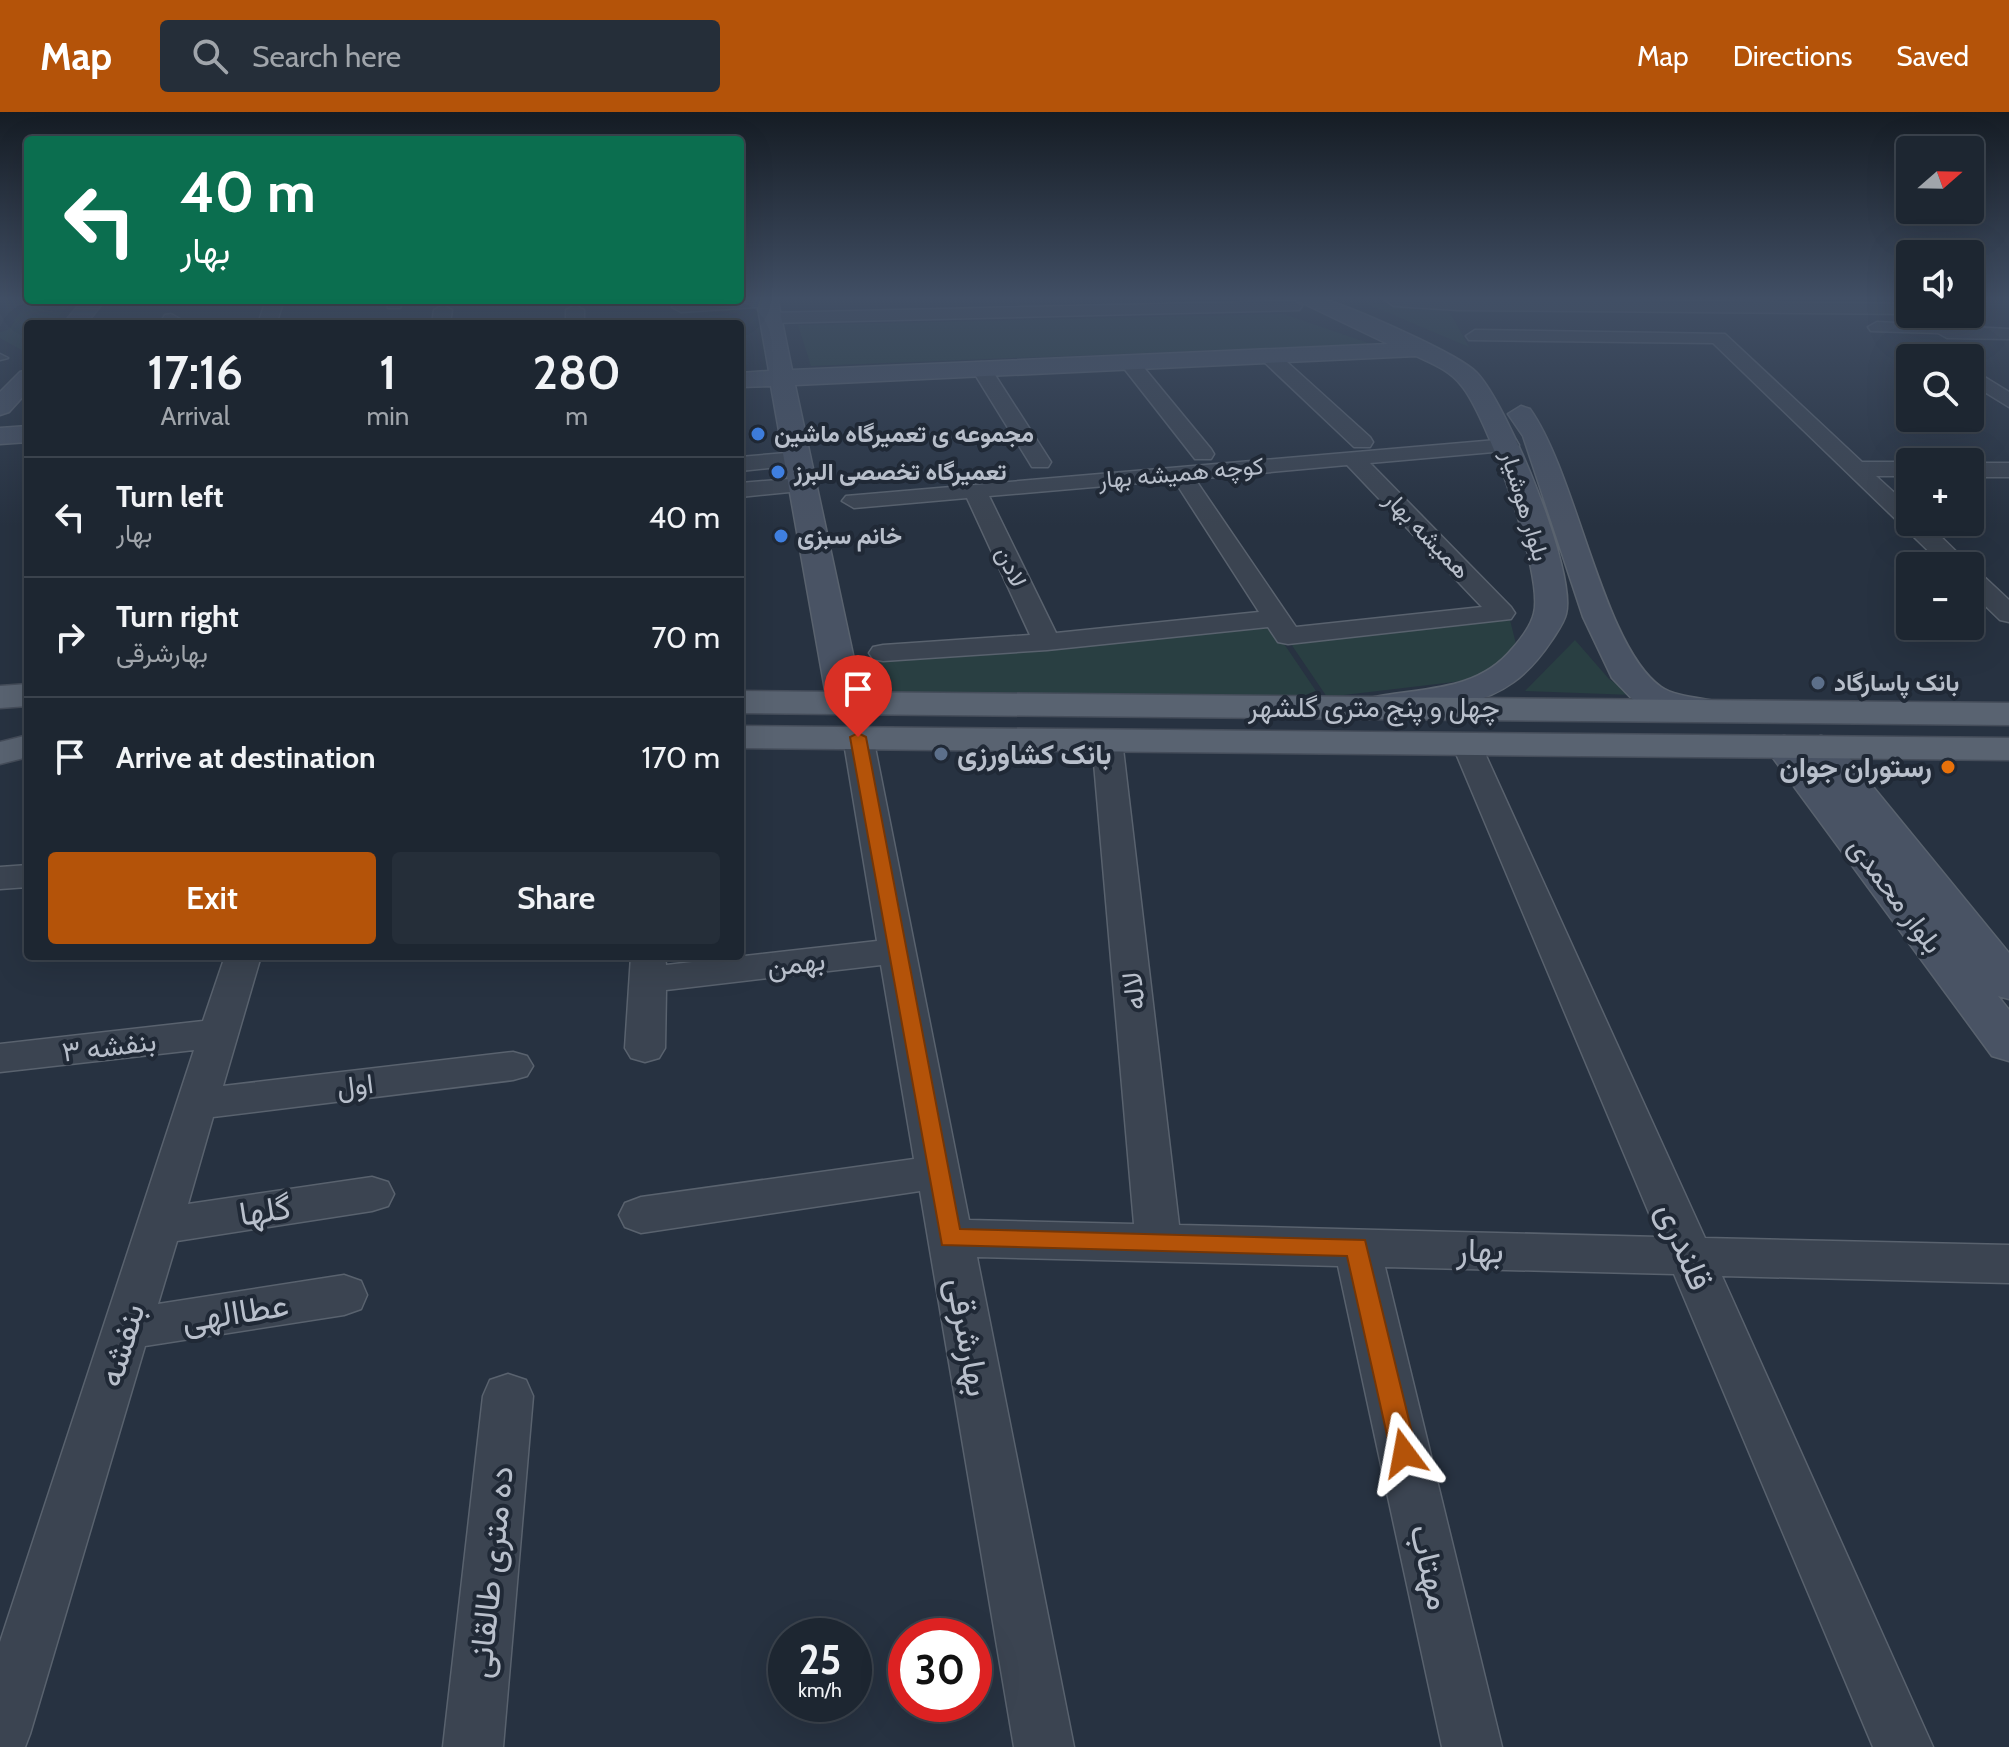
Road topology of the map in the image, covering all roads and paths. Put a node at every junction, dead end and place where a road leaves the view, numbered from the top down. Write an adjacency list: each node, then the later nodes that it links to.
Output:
1 (780, 373): 9 (street)
2 (863, 373): 9 (street)
3 (984, 373): 20 (street)
4 (1138, 373): 19 (street)
5 (1285, 373): 18 (street, همیشه بهار)
6 (1466, 373): 17 (street, بلوار هوشیار)
7 (1493, 373): 37 (street, بلوار هوشیار)
8 (1755, 373): 22 (street)
9 (781, 377): 10 (street); 26 (street)
10 (744, 380)
11 (24, 381): 13 (street)
12 (1984, 384): 14 (street)
13 (3, 401)
14 (2009, 401)
15 (24, 434): 16 (street)
16 (0, 436)
17 (1508, 445): 18 (street, کوچه همیشه بهار); 35 (street, بلوار هوشیار)
18 (1357, 450): 27 (street, کوچه همیشه بهار); 38 (street, همیشه بهار)
19 (1203, 454)
20 (1040, 462)
21 (744, 465): 26 (street)
22 (1855, 469): 23 (street); 31 (street)
23 (1896, 469)
24 (1984, 470): 25 (street)
25 (2009, 470)
26 (800, 472): 28 (street); 49 (street)
27 (1180, 473): 29 (street, کوچه همیشه بهار); 38 (street)
28 (744, 489)
29 (975, 491): 30 (street, کوچه همیشه بهار); 39 (street, لادن)
30 (854, 501)
31 (1896, 507)
32 (1927, 536): 33 (street)
33 (1943, 552)
34 (1984, 590): 36 (street)
35 (1551, 613): 37 (street); 44 (street)
36 (2009, 614)
37 (1599, 617): 45 (street, بلوار هوشیار)
38 (1282, 627): 39 (street)
39 (1047, 642): 40 (street)
40 (883, 653)
41 (24, 695): 42 (main road)
42 (0, 697)
43 (744, 703): 49 (main road, چهل و پنج متری گلشهر)
44 (1372, 708): 45 (main road, چهل و پنج متری گلشهر); 49 (main road, چهل و پنج متری گلشهر)
45 (1707, 710): 47 (main road, چهل و پنج متری گلشهر)
46 (24, 714): 48 (main road)
47 (2009, 714)
48 (0, 715)
49 (851, 719): 52 (main road, چهل و پنج متری گلشهر); 53 (main road, چهل و پنج متری گلشهر); 63 (street, بهارشرقی)
50 (24, 732): 51 (main road)
51 (0, 733)
52 (744, 736)
53 (1107, 740): 54 (main road, چهل و پنج متری گلشهر); 78 (street, لاله)
54 (1467, 744): 56 (main road, چهل و پنج متری گلشهر); 80 (street, قلندری)
55 (24, 747): 58 (main road)
56 (1802, 747): 57 (main road, چهل و پنج متری گلشهر); 59 (street, بلوار محمدی); 60 (street, بلوار محمدی)
57 (2009, 749)
58 (0, 753)
59 (1817, 791): 60 (street); 68 (street, بلوار محمدی)
60 (1858, 794): 66 (street, بلوار محمدی)
61 (24, 876): 62 (street)
62 (0, 878)
63 (897, 951): 65 (street, بهمن); 73 (street, بهارشرقی)
64 (242, 960): 67 (street, بنفشه)
65 (648, 968): 69 (street, بهمن)
66 (2009, 984)
67 (219, 1033): 70 (street, بنفشه ۳); 72 (street, بنفشه)
68 (2009, 1044)
69 (645, 1048)
70 (0, 1058)
71 (513, 1066): 72 (street, اول)
72 (196, 1104): 76 (street, بنفشه)
73 (938, 1172): 75 (street); 77 (street, بهارشرقی)
74 (372, 1194): 76 (street, گلها)
75 (641, 1215)
76 (158, 1226): 83 (street, بنفشه)
77 (950, 1238): 78 (street, بهار); 87 (street, بهارشرقی)
78 (1158, 1241): 79 (street, بهار)
79 (1357, 1247): 80 (street, بهار); 88 (street, مهتاب)
80 (1689, 1256): 81 (street, بهار); 89 (street, قلندری)
81 (2009, 1264)
82 (344, 1295): 83 (street, عطاالهی)
83 (126, 1329): 85 (street, بنفشه)
84 (508, 1396): 86 (street, ده متری طالقانی)
85 (0, 1734)
86 (473, 1747)
87 (1044, 1747)
88 (1472, 1747)
89 (1903, 1747)

